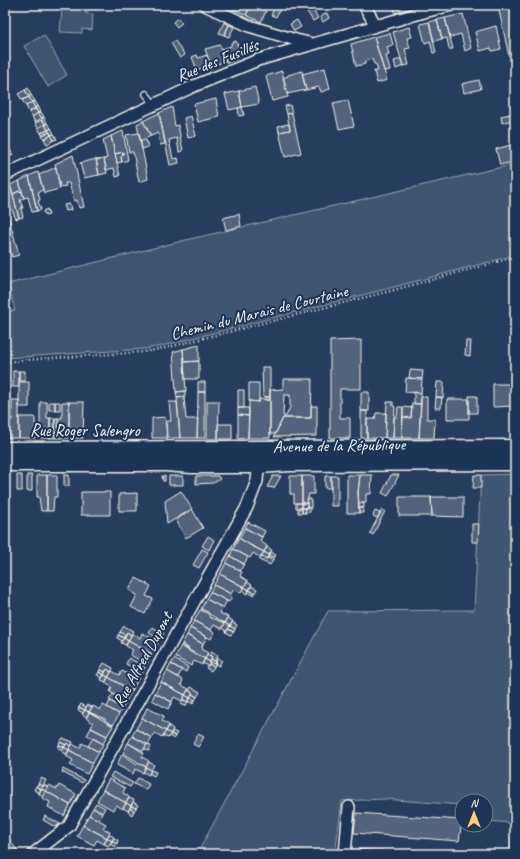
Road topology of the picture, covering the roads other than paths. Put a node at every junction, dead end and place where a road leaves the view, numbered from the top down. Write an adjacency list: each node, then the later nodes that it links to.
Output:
1 (205, 5): 5 (street)
2 (364, 5): 4 (street)
3 (452, 5): 4 (street, Rue des Fusillés)
4 (376, 26): 5 (street, Rue des Fusillés)
5 (315, 44): 7 (street, Rue des Fusillés)
6 (146, 94): 7 (lane)
7 (155, 106): 8 (street, Rue des Fusillés)
8 (5, 175)
9 (258, 449): 11 (main road, Avenue de la République); 13 (lane); 15 (main road, Avenue de la République); 19 (street, Rue Alfred Dupont)
10 (5, 450): 15 (main road, Rue Roger Salengro)
11 (513, 453): 16 (lane); 19 (main road, Avenue de la République)
12 (212, 455): 14 (lane)
13 (288, 455)
14 (5, 456)
15 (165, 456): 18 (main road, Rue Roger Salengro); 19 (main road, Avenue de la République)
16 (469, 456)
17 (228, 458): 19 (lane)
18 (5, 464)
19 (258, 465): 21 (street, Rue Alfred Dupont)
20 (349, 807): 22 (street)
21 (33, 854)
22 (345, 854)

